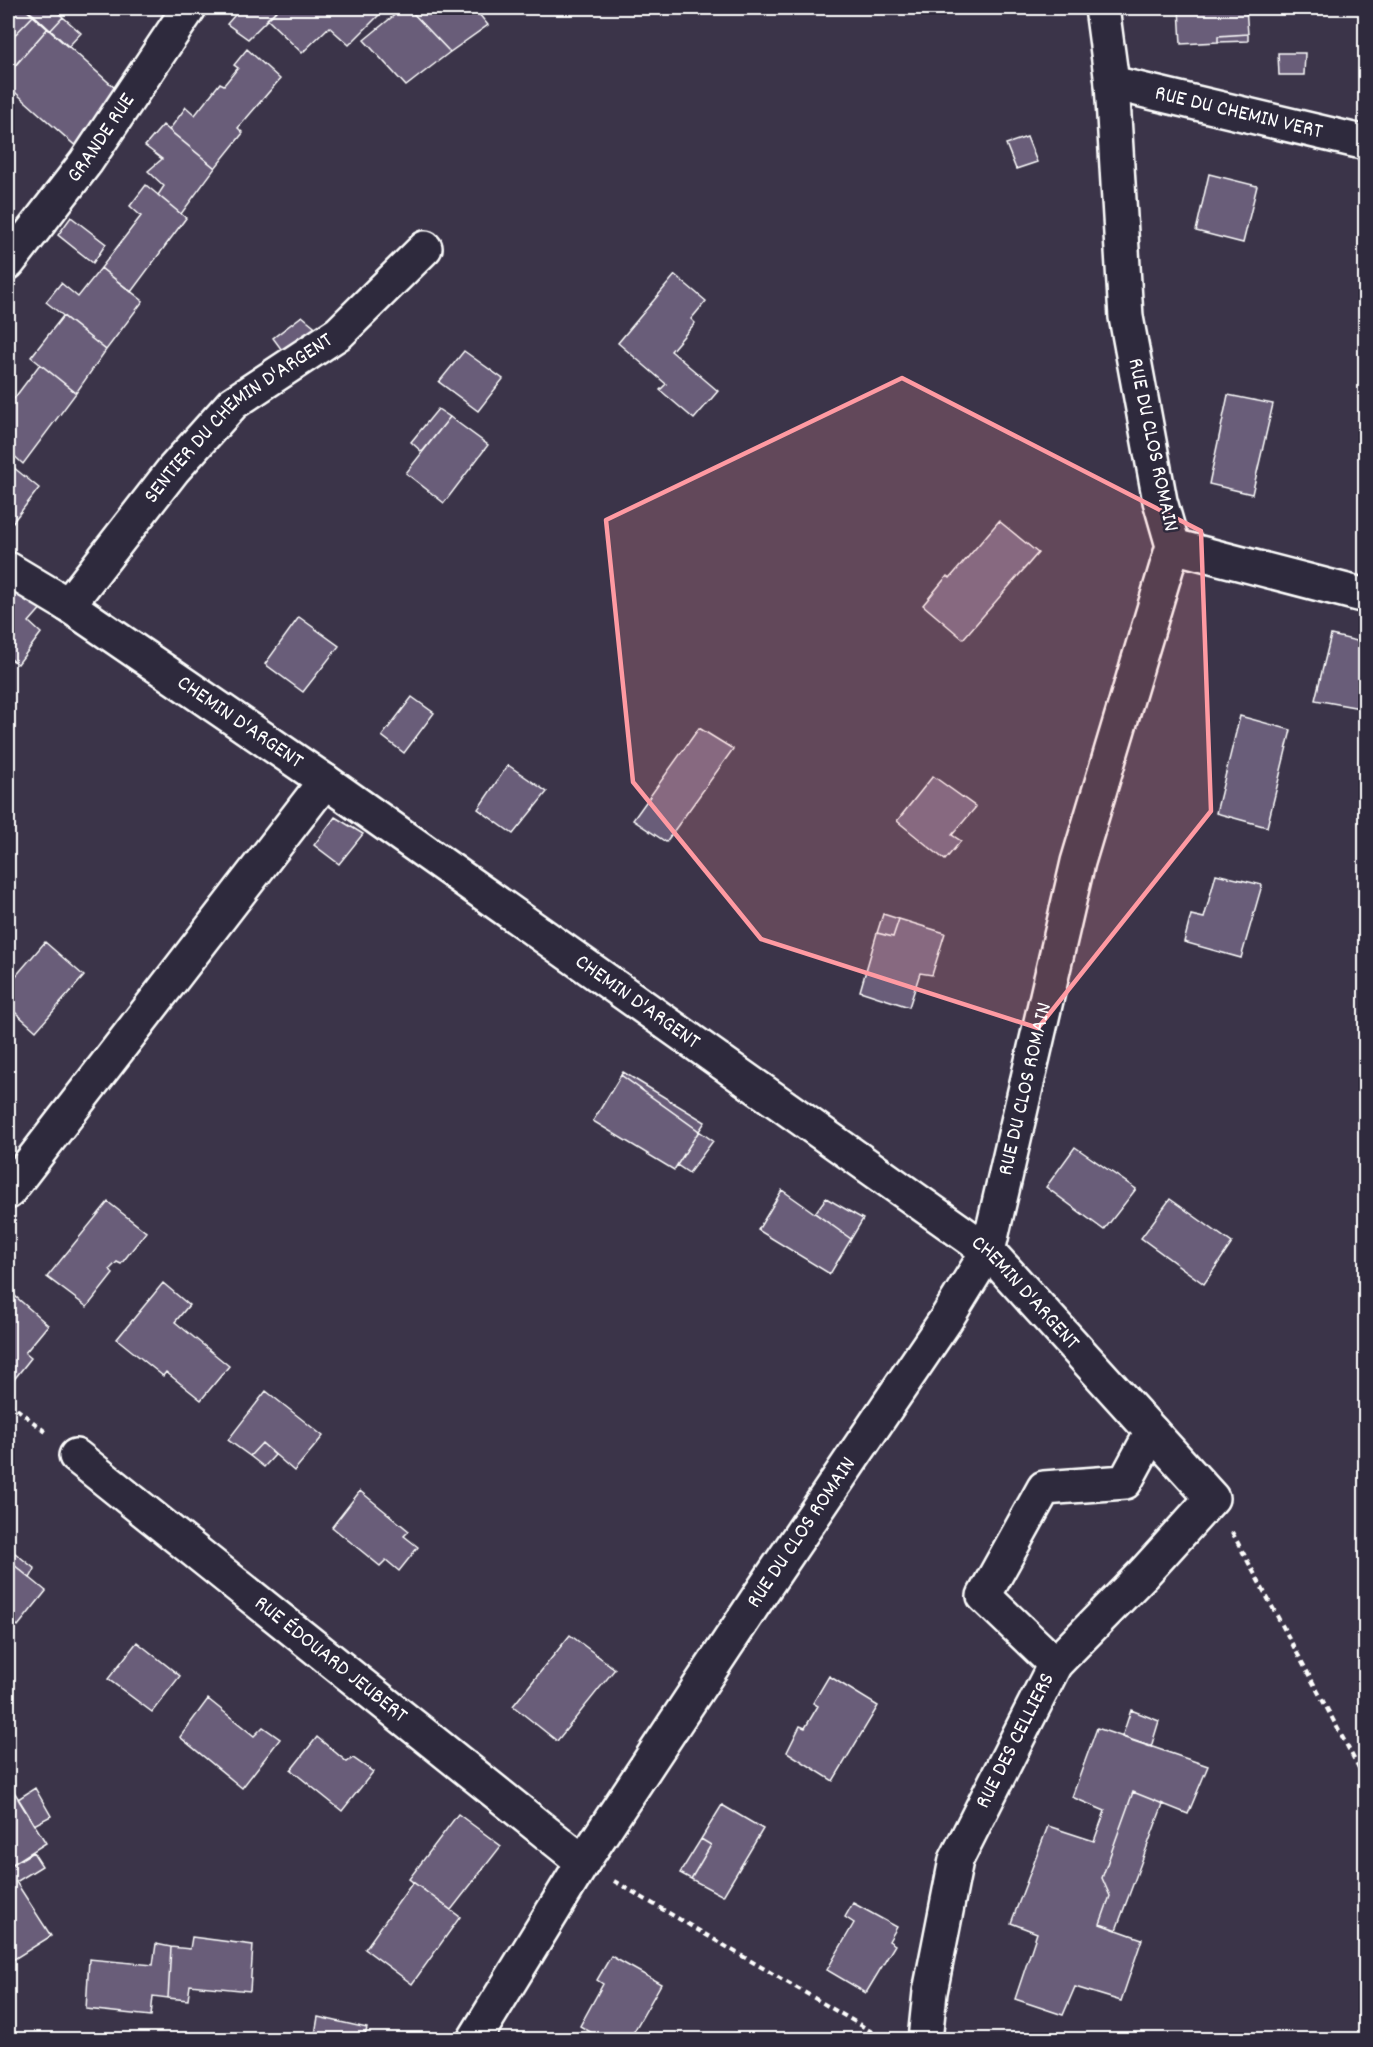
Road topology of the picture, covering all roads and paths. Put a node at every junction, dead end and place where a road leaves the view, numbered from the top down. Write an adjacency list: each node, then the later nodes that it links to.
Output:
1 (189, 8): 6 (street, GRANDE RUE)
2 (1102, 8): 3 (street, RUE DU CLOS ROMAIN)
3 (1112, 83): 4 (street, RUE DU CHEMIN VERT); 7 (street, RUE DU CLOS ROMAIN)
4 (1365, 142)
5 (425, 248): 10 (street, SENTIER DU CHEMIN D'ARGENT)
6 (8, 263)
7 (1173, 546): 9 (street); 13 (street, RUE DU CLOS ROMAIN)
8 (8, 569): 10 (street, CHEMIN D'ARGENT)
9 (1365, 596)
10 (68, 605): 11 (street, CHEMIN D'ARGENT)
11 (325, 781): 12 (street); 13 (street, CHEMIN D'ARGENT)
12 (8, 1192)
13 (988, 1251): 15 (street, CHEMIN D'ARGENT); 20 (street, RUE DU CLOS ROMAIN)
14 (8, 1402): 16 (path)
15 (1152, 1432): 17 (street, CHEMIN D'ARGENT); 18 (street)
16 (76, 1456): 20 (street, RUE ÉDOUARD JEUBERT)
17 (1212, 1498): 18 (street, RUE DES CELLIERS); 19 (path)
18 (1055, 1664): 23 (street, RUE DES CELLIERS)
19 (1365, 1781)
20 (583, 1862): 21 (street, RUE DU CLOS ROMAIN); 22 (path)
21 (474, 2040)
22 (886, 2040)
23 (925, 2040)

